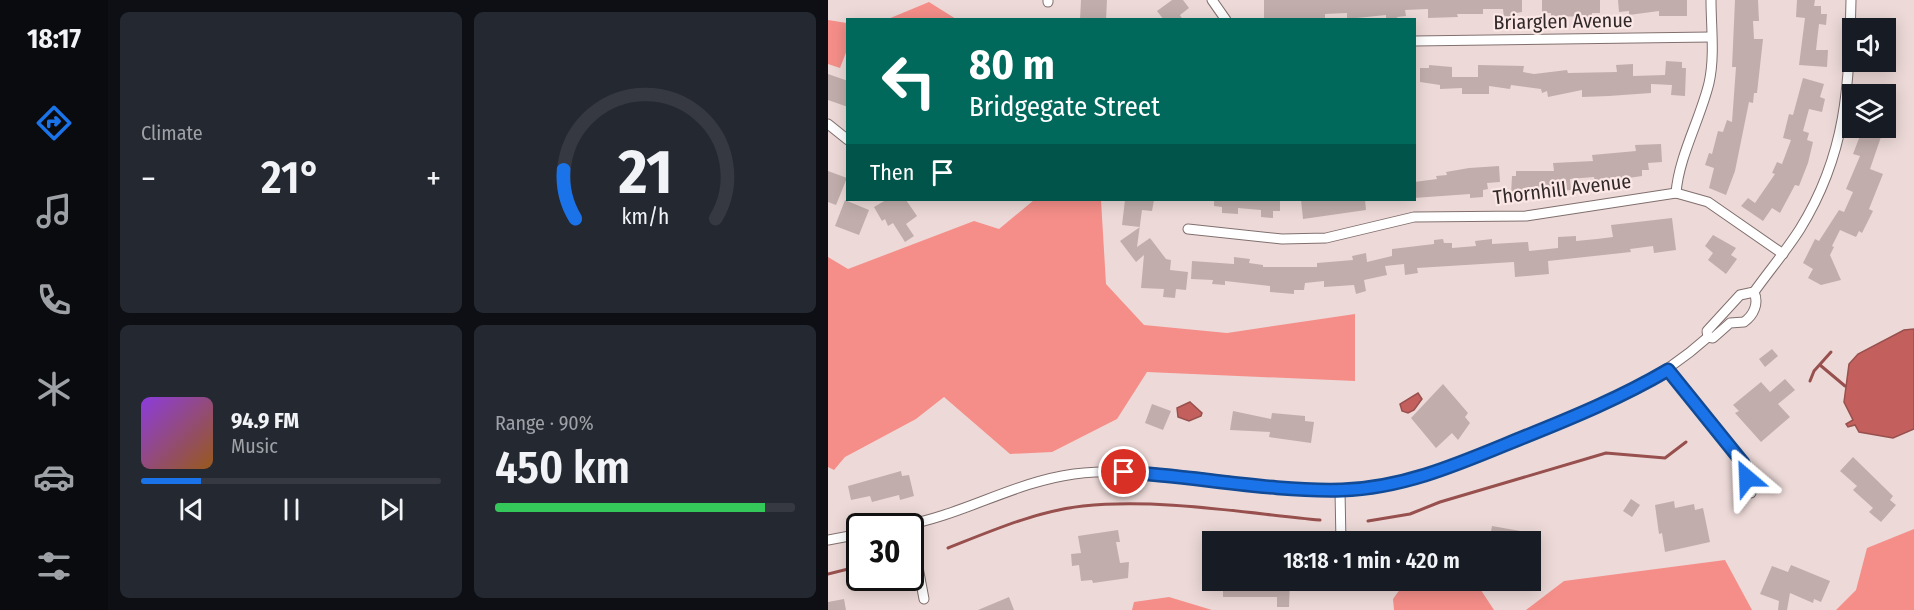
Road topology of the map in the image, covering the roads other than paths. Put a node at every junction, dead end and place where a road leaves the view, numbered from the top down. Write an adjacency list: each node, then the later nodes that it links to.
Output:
1 (1212, 0): 4 (street)
2 (1711, 0): 5 (street)
3 (1851, 0): 11 (street)
4 (1225, 18)
5 (1711, 37): 6 (street, Briarglen Avenue); 9 (street)
6 (1416, 41)
7 (828, 124): 8 (street)
8 (846, 138)
9 (1676, 193): 10 (street, Thornhill Avenue); 11 (street, Thornhill Avenue)
10 (1188, 229)
11 (1783, 254): 12 (street)
12 (1754, 292): 13 (street); 14 (street)
13 (1726, 312): 14 (street); 15 (street)
14 (1730, 323): 15 (street)
15 (1708, 337): 16 (street)
16 (1668, 370): 17 (street); 18 (street)
17 (1340, 490): 19 (street); 20 (street)
18 (1751, 494)
19 (924, 520)
20 (1341, 531)
21 (846, 537): 22 (street)
22 (828, 540)
23 (922, 591): 24 (street)
24 (924, 600)

